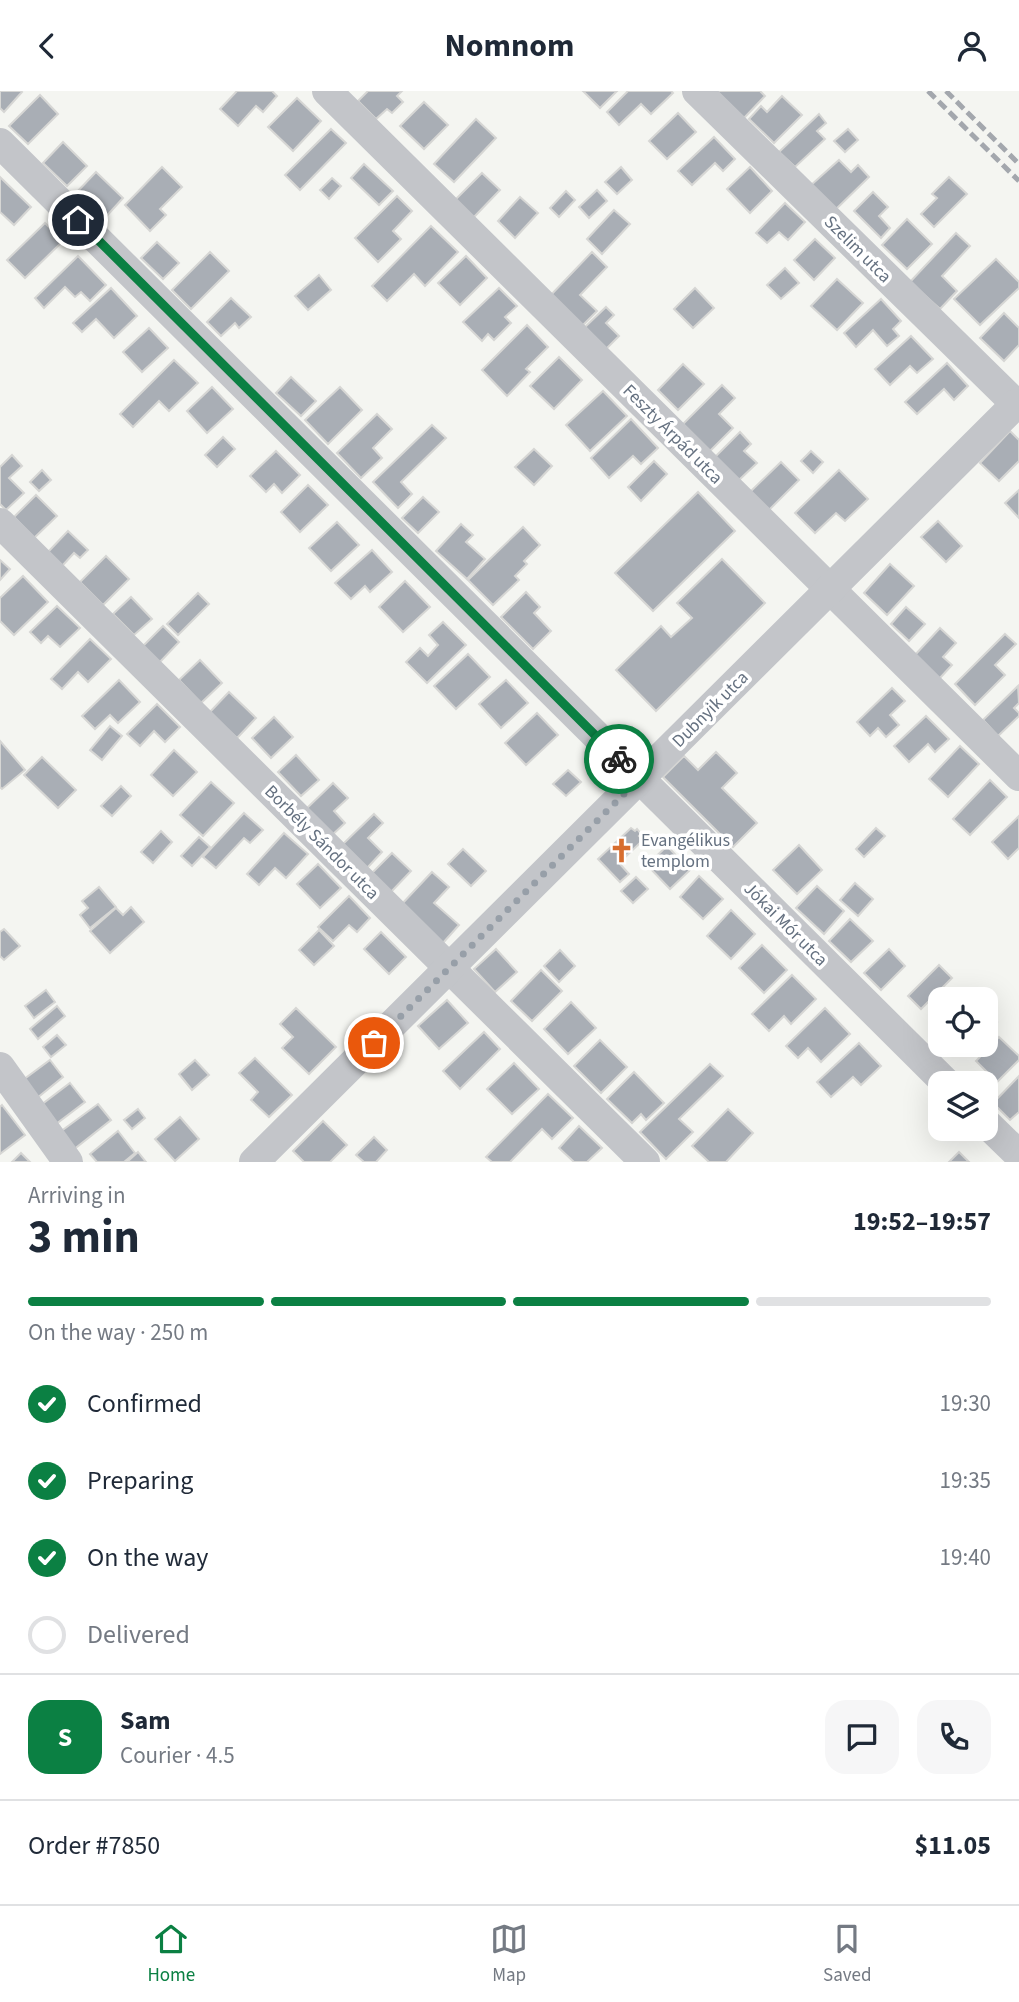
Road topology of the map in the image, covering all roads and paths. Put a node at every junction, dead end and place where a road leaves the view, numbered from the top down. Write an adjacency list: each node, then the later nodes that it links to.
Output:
1 (327, 91): 6 (street, Feszty Árpád utca)
2 (697, 91): 4 (street, Szelim utca)
3 (0, 143): 8 (street, Jókai Mór utca)
4 (1017, 406): 6 (street, Dubnyik utca)
5 (0, 523): 9 (street, Borbély Sándor utca)
6 (830, 589): 7 (street, Feszty Árpád utca); 8 (street, Dubnyik utca)
7 (1019, 776)
8 (639, 779): 9 (street, Dubnyik utca); 11 (street, Jókai Mór utca)
9 (449, 968): 14 (street, Dubnyik utca); 16 (street, Borbély Sándor utca)
10 (0, 1067): 15 (street)
11 (934, 1071)
12 (998, 1135): 13 (street)
13 (1019, 1155)
14 (261, 1160)
15 (68, 1162)
16 (645, 1162)

